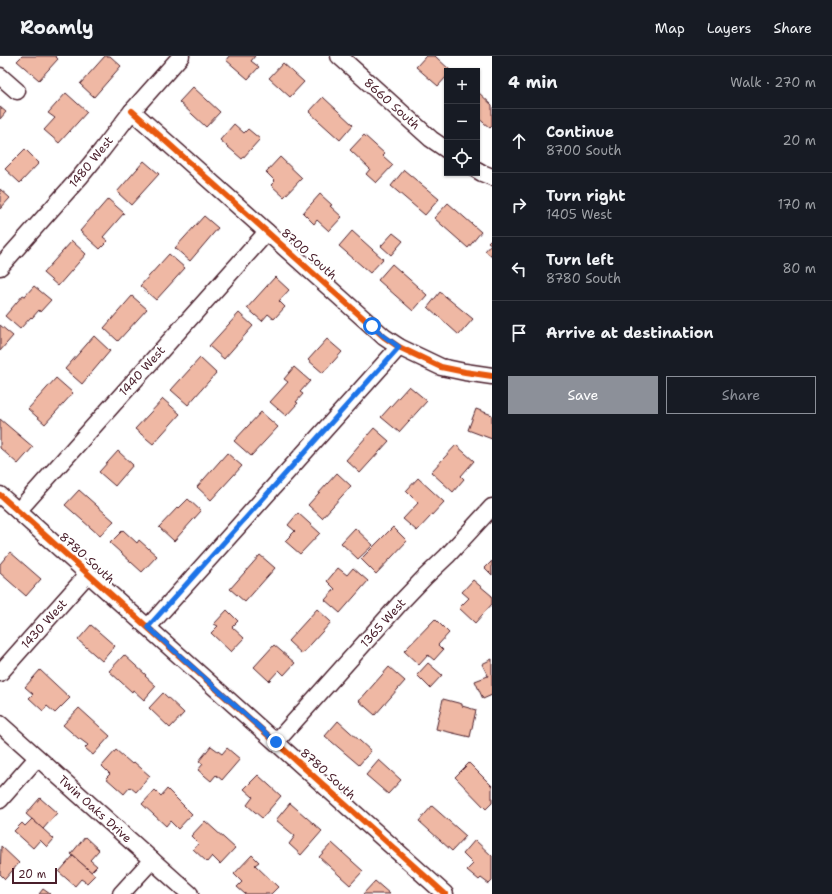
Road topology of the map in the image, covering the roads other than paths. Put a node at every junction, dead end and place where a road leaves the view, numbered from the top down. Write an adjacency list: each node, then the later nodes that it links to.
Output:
1 (181, 56): 5 (street, 1480 West)
2 (339, 56): 6 (street, 8660 South)
3 (0, 76): 4 (street)
4 (17, 91)
5 (132, 111): 9 (street, 8700 South); 10 (street, 1480 West)
6 (444, 148)
7 (480, 172): 8 (street)
8 (492, 177)
9 (267, 232): 11 (street, 8700 South); 15 (street, 1440 West)
10 (0, 267)
11 (399, 347): 12 (street, 8700 South); 17 (street)
12 (492, 376)
13 (0, 495): 15 (street, 8780 South)
14 (492, 507): 20 (street, 1365 West)
15 (18, 511): 16 (street, 8780 South)
16 (88, 574): 17 (street, 8780 South); 18 (street, 1430 West)
17 (148, 627): 20 (street, 8780 South)
18 (0, 673)
19 (0, 724): 21 (street, Twin Oaks Drive)
20 (276, 742): 26 (street, 8780 South)
21 (37, 758): 22 (street); 23 (street, Twin Oaks Drive)
22 (0, 800)
23 (152, 860): 24 (street); 25 (street, Twin Oaks Drive)
24 (121, 894)
25 (190, 894)
26 (445, 894)

